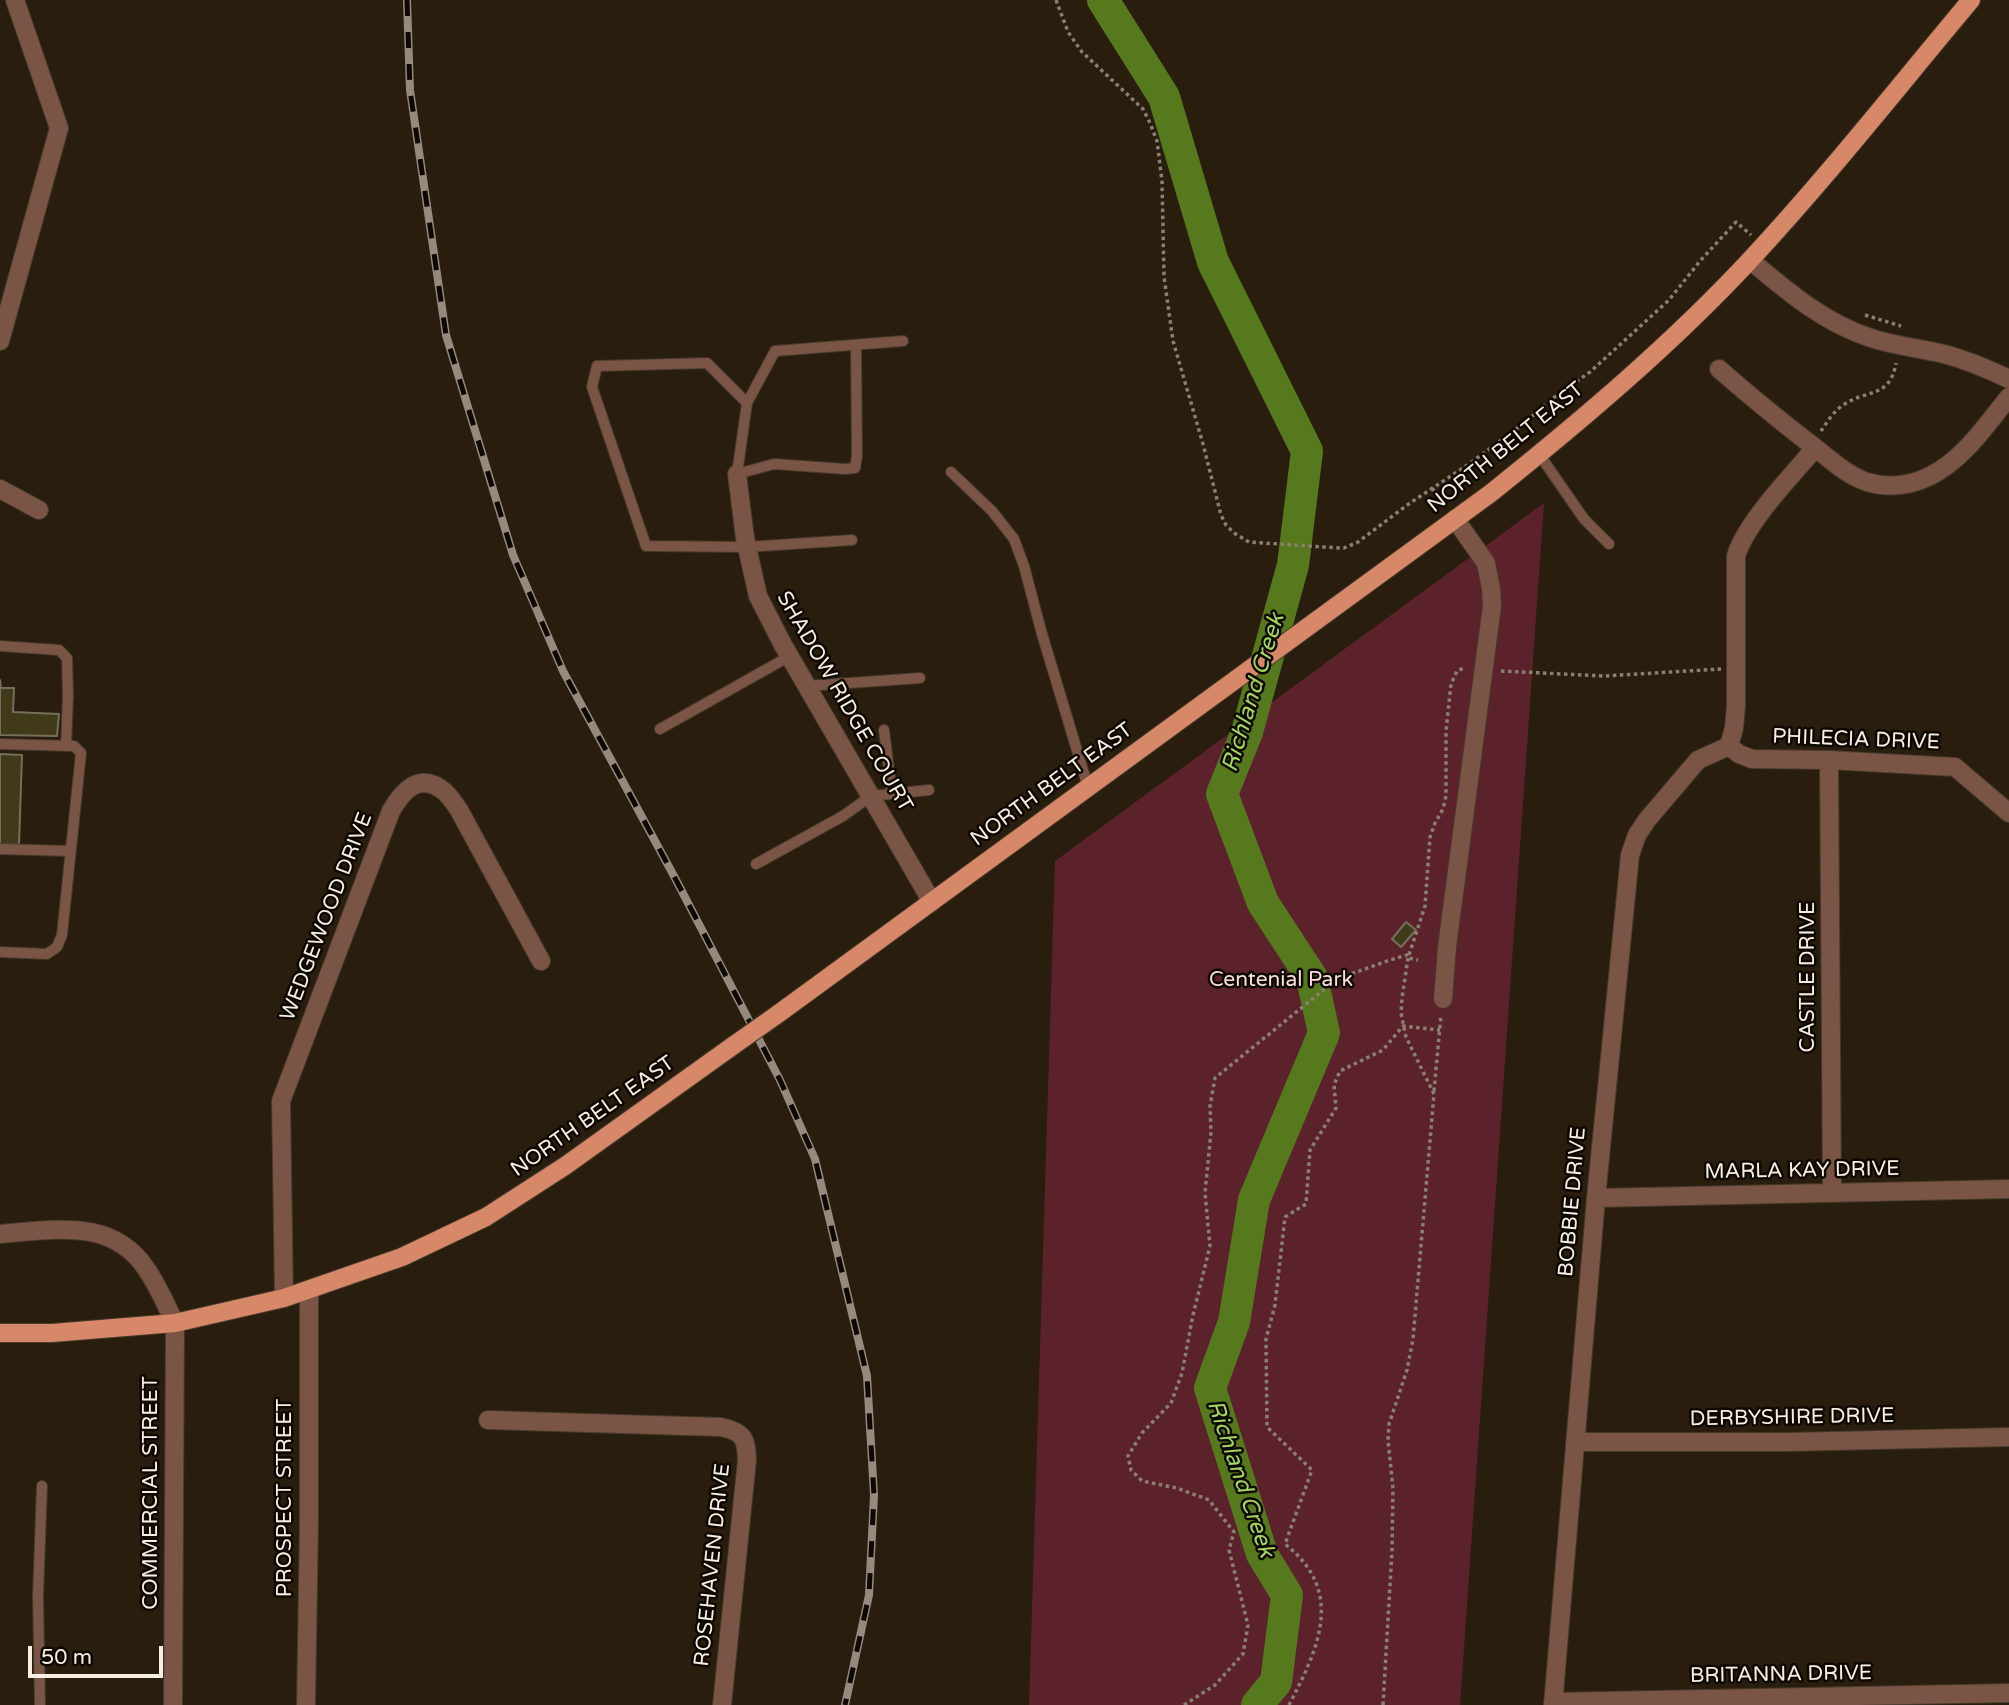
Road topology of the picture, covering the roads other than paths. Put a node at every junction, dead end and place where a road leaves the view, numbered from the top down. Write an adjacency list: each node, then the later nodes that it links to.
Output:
1 (15, 0): 4 (street)
2 (1971, 0): 3 (main road, NORTH BELT EAST)
3 (1750, 260): 8 (street); 12 (main road, NORTH BELT EAST)
4 (0, 341)
5 (903, 341): 6 (lane)
6 (856, 345): 10 (lane); 14 (lane)
7 (1719, 369): 11 (street)
8 (2009, 379)
9 (2009, 397): 11 (street)
10 (747, 403): 14 (lane); 20 (lane)
11 (1815, 448): 29 (street)
12 (1539, 454): 17 (main road, NORTH BELT EAST); 19 (lane)
13 (951, 472): 31 (lane)
14 (737, 474): 20 (street, SHADOW RIDGE COURT)
15 (0, 489): 16 (street)
16 (39, 510)
17 (1455, 519): 31 (main road, NORTH BELT EAST); 42 (street)
18 (852, 540): 20 (lane)
19 (1609, 544)
20 (747, 547): 22 (street, SHADOW RIDGE COURT)
21 (0, 646): 28 (lane)
22 (790, 656): 24 (street, SHADOW RIDGE COURT); 25 (lane)
23 (920, 678): 24 (lane)
24 (807, 686): 34 (street, SHADOW RIDGE COURT)
25 (660, 730)
26 (884, 730): 33 (lane)
27 (0, 744): 28 (lane)
28 (66, 746): 37 (lane)
29 (1729, 746): 30 (street, PHILECIA DRIVE); 45 (street, BOBBIE DRIVE)
30 (1829, 760): 35 (street, PHILECIA DRIVE); 44 (street, CASTLE DRIVE)
31 (1088, 787): 39 (main road, NORTH BELT EAST)
32 (929, 790): 33 (lane)
33 (892, 794): 34 (lane)
34 (871, 796): 38 (lane); 39 (street, SHADOW RIDGE COURT)
35 (2009, 813)
36 (0, 849): 37 (lane)
37 (70, 851): 40 (lane)
38 (756, 864)
39 (932, 902): 47 (main road, NORTH BELT EAST, bridge)
40 (0, 952)
41 (541, 961): 48 (street, WEDGEWOOD DRIVE)
42 (1443, 999)
43 (2009, 1189): 44 (street, MARLA KAY DRIVE)
44 (1832, 1193): 45 (street, MARLA KAY DRIVE)
45 (1596, 1198): 53 (street, BOBBIE DRIVE)
46 (0, 1234): 49 (street)
47 (309, 1290): 48 (main road, NORTH BELT EAST); 59 (street, PROSPECT STREET)
48 (285, 1298): 49 (main road, NORTH BELT EAST)
49 (175, 1322): 50 (main road, NORTH BELT EAST); 58 (street, COMMERCIAL STREET)
50 (0, 1333)
51 (488, 1420): 60 (street, ROSEHAVEN DRIVE)
52 (2009, 1437): 53 (street, DERBYSHIRE DRIVE)
53 (1575, 1442): 56 (street, BOBBIE DRIVE)
54 (42, 1486): 57 (lane)
55 (2009, 1693): 56 (street, BRITANNA DRIVE)
56 (1553, 1704)
57 (40, 1705)
58 (173, 1705)
59 (306, 1705)
60 (722, 1705)

